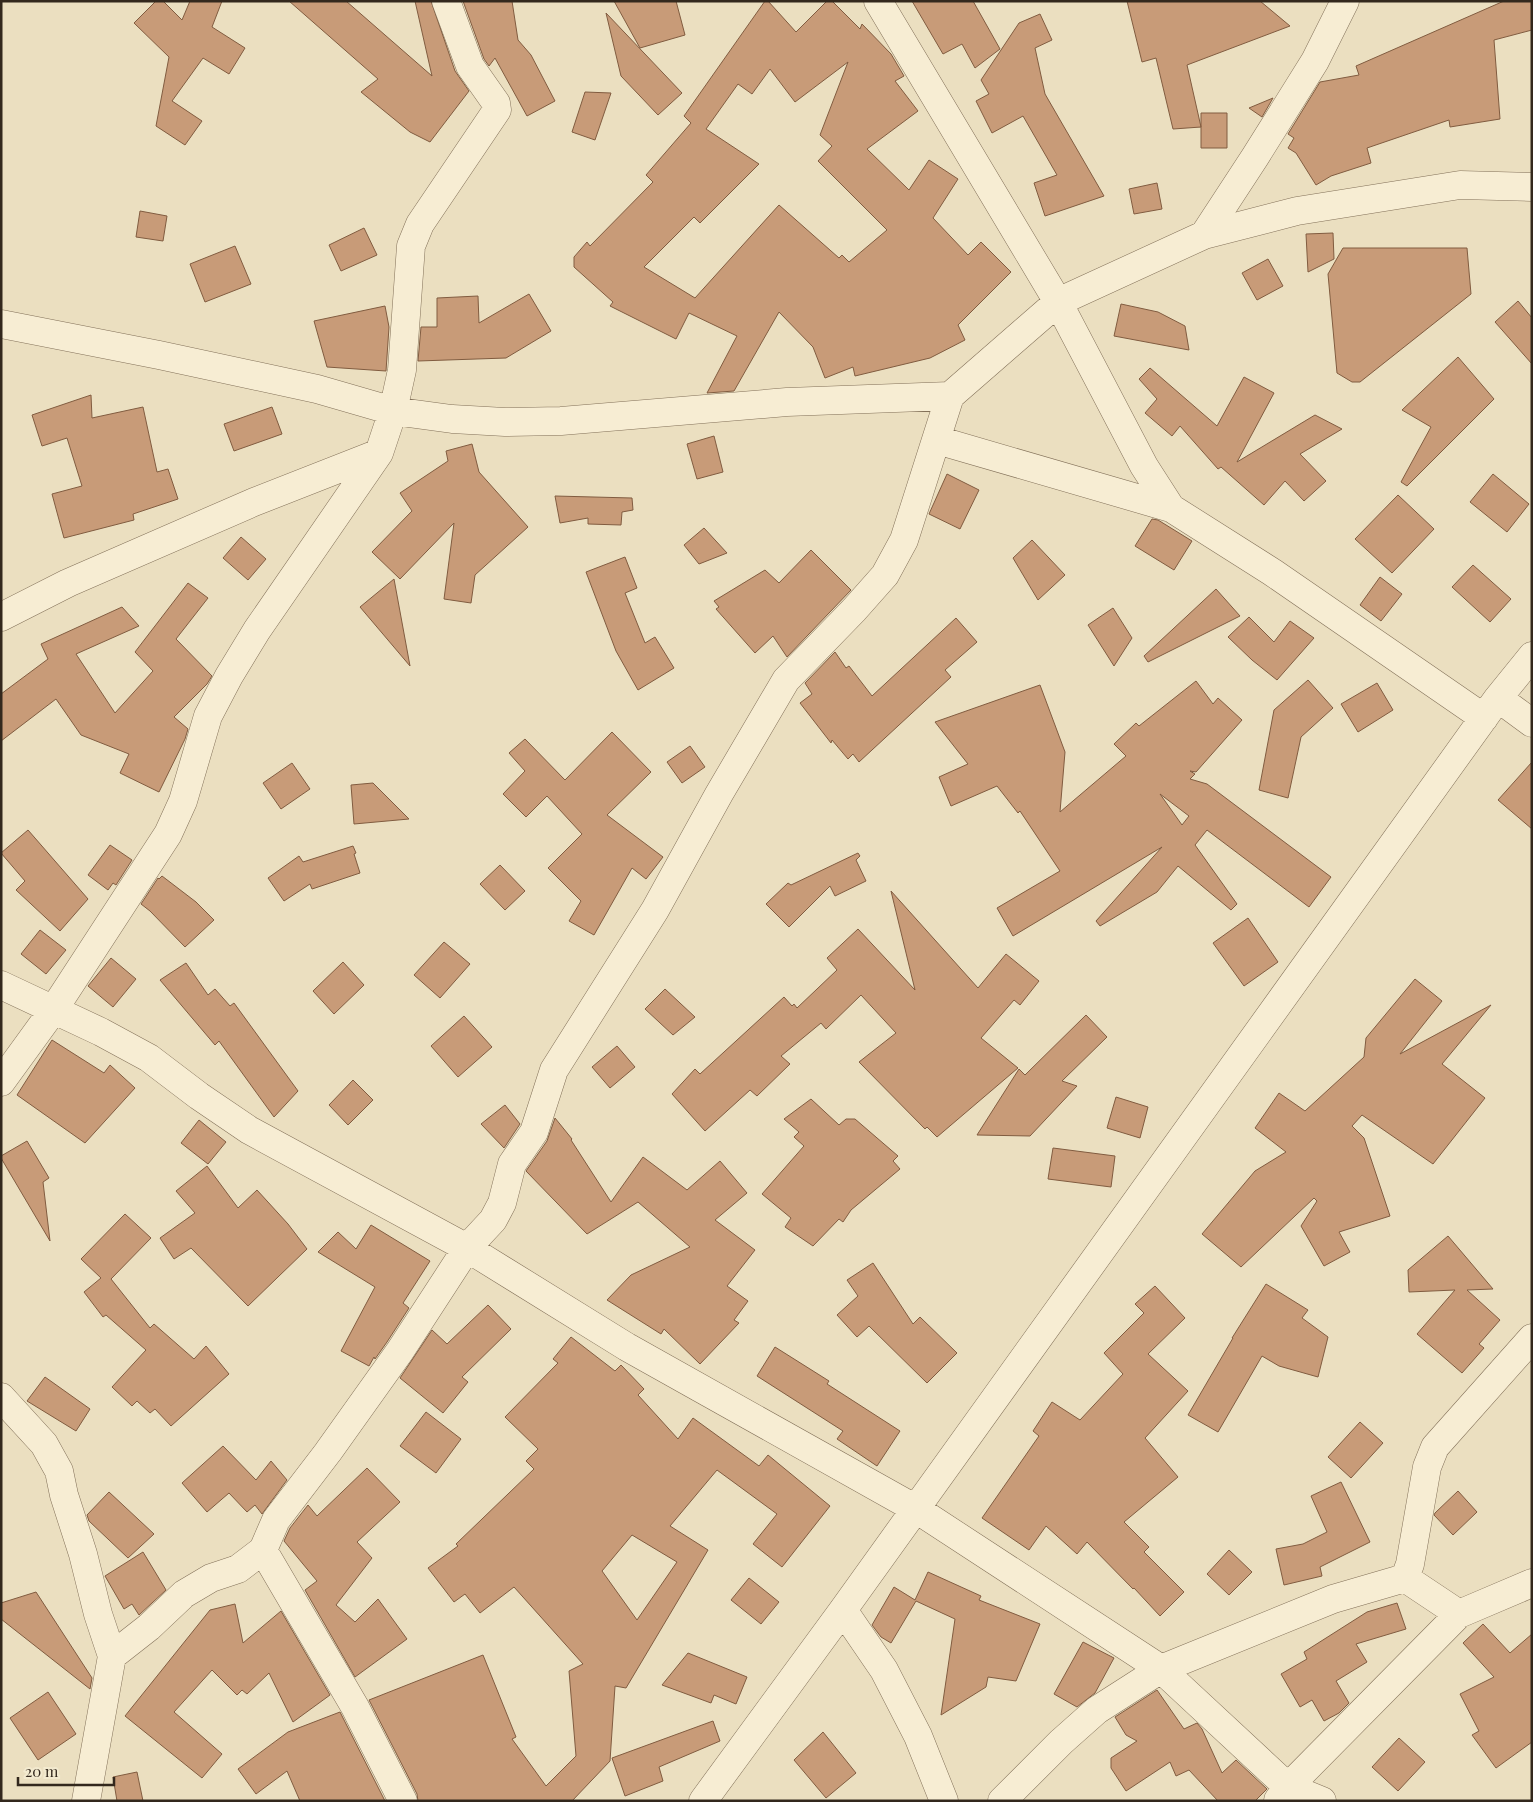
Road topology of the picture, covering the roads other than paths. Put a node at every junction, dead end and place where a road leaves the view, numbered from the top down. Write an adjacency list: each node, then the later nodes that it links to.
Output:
1 (446, 1): 9 (street)
2 (878, 1): 6 (street)
3 (1345, 1): 5 (street)
4 (1532, 186): 5 (street)
5 (1204, 235): 6 (street)
6 (1058, 302): 8 (street); 12 (street)
7 (1, 324): 9 (street)
8 (950, 396): 9 (street); 10 (street)
9 (393, 412): 11 (street)
10 (937, 440): 12 (street); 20 (street)
11 (379, 453): 13 (street); 18 (street)
12 (1171, 508): 15 (street)
13 (1, 617)
14 (1532, 656): 15 (street)
15 (1491, 708): 16 (street); 23 (street)
16 (1532, 723)
17 (1, 985): 18 (street)
18 (54, 1010): 19 (street); 20 (street)
19 (1, 1082)
20 (467, 1248): 23 (street); 24 (street)
21 (1532, 1338): 25 (street)
22 (1, 1397): 29 (street)
23 (916, 1509): 27 (street); 30 (street)
24 (262, 1550): 29 (street); 33 (street)
25 (1405, 1578): 28 (street); 30 (street)
26 (1532, 1583): 28 (street)
27 (843, 1610): 34 (street); 35 (street)
28 (1458, 1614): 31 (street)
29 (112, 1656): 32 (street)
30 (1161, 1669): 31 (street); 36 (street)
31 (1283, 1794): 37 (street)
32 (86, 1801)
33 (403, 1801)
34 (703, 1801)
35 (944, 1801)
36 (1002, 1801)
37 (1322, 1801)

